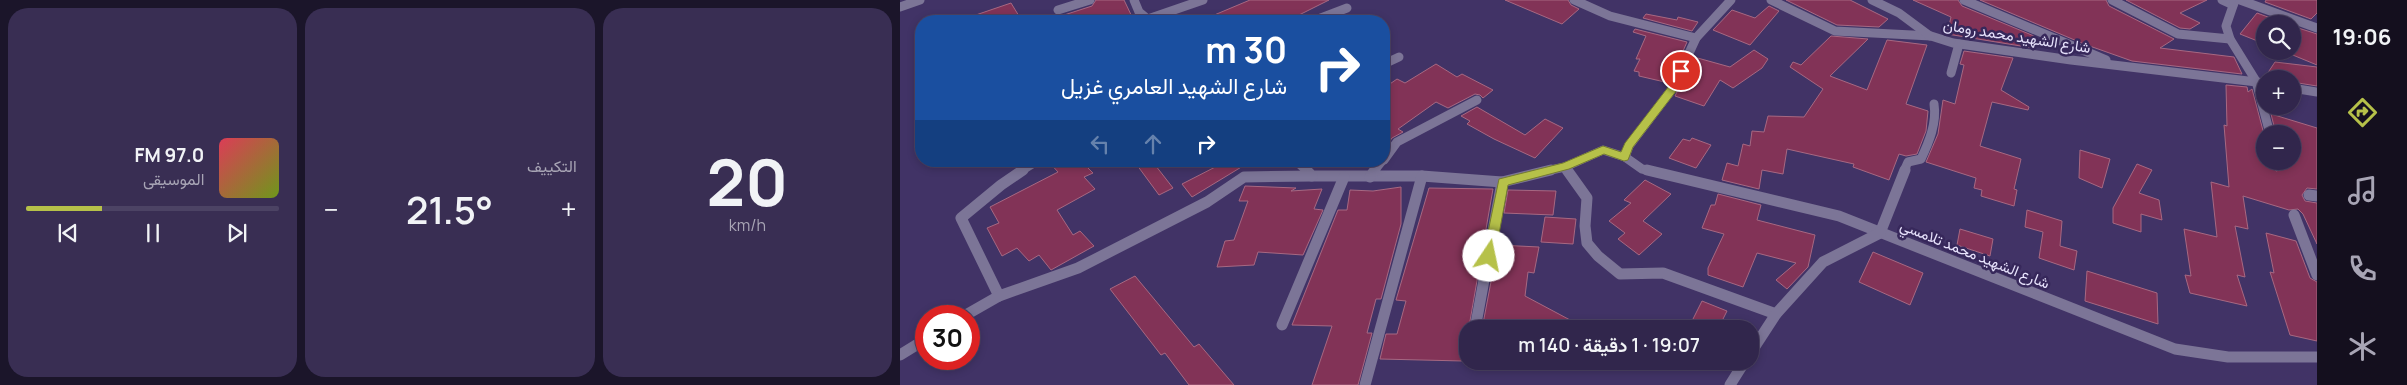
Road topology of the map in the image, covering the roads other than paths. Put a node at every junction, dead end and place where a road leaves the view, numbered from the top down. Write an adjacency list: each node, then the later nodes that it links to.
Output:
1 (920, 0): 13 (street)
2 (1090, 0): 15 (street)
3 (1134, 0): 16 (street)
4 (1203, 0): 17 (street)
5 (1574, 0): 21 (street)
6 (1731, 0): 21 (street)
7 (1771, 0): 20 (street, شارع الشهيد محمد رومان)
8 (1872, 0): 20 (street)
9 (1964, 0): 26 (street)
10 (2112, 0): 22 (street)
11 (2222, 0): 12 (street)
12 (2236, 2): 19 (street); 22 (street)
13 (900, 7)
14 (1347, 8): 18 (street)
15 (1058, 10)
16 (1142, 15)
17 (1163, 15)
18 (1329, 15)
19 (2317, 28)
20 (1931, 36): 23 (street, شارع الشهيد محمد رومان)
21 (1696, 38): 35 (street)
22 (2230, 39): 28 (street)
23 (1959, 44): 26 (street, شارع الشهيد محمد رومان); 27 (street)
24 (1398, 57): 25 (street)
25 (1390, 61)
26 (2116, 64): 29 (street, شارع الشهيد محمد رومان)
27 (1951, 73)
28 (2256, 75)
29 (2256, 81)
30 (2301, 89): 31 (street)
31 (2317, 92)
32 (1477, 100): 34 (street)
33 (1934, 104): 46 (street)
34 (1390, 151)
35 (1624, 157): 36 (street, شارع الشهيد محمد تلامسي); 46 (street, شارع الشهيد محمد تلامسي)
36 (1565, 166): 44 (street, شارع الشهيد محمد تلامسي); 51 (street)
37 (1028, 167): 49 (street)
38 (1302, 167): 40 (street)
39 (1378, 167): 43 (street)
40 (1312, 176): 42 (street, شارع الشهيد محمد تلامسي); 49 (street, شارع الشهيد محمد تلامسي)
41 (1422, 176): 43 (street, شارع الشهيد محمد تلامسي); 44 (street, شارع الشهيد محمد تلامسي); 59 (street)
42 (1344, 177): 43 (street, شارع الشهيد محمد تلامسي); 53 (street)
43 (1370, 177)
44 (1502, 182): 52 (street)
45 (2294, 215): 47 (street)
46 (1880, 232): 51 (street); 57 (street, شارع الشهيد محمد تلامسي)
47 (2314, 260): 48 (street)
48 (2317, 275)
49 (999, 296): 50 (street, شارع الشهيد محمد تلامسي)
50 (980, 307)
51 (1776, 314): 54 (street)
52 (1477, 320)
53 (1282, 326)
54 (1759, 340)
55 (915, 346): 56 (street)
56 (900, 355)
57 (2317, 357)
58 (1739, 370): 60 (street)
59 (1365, 385)
60 (1730, 385)

